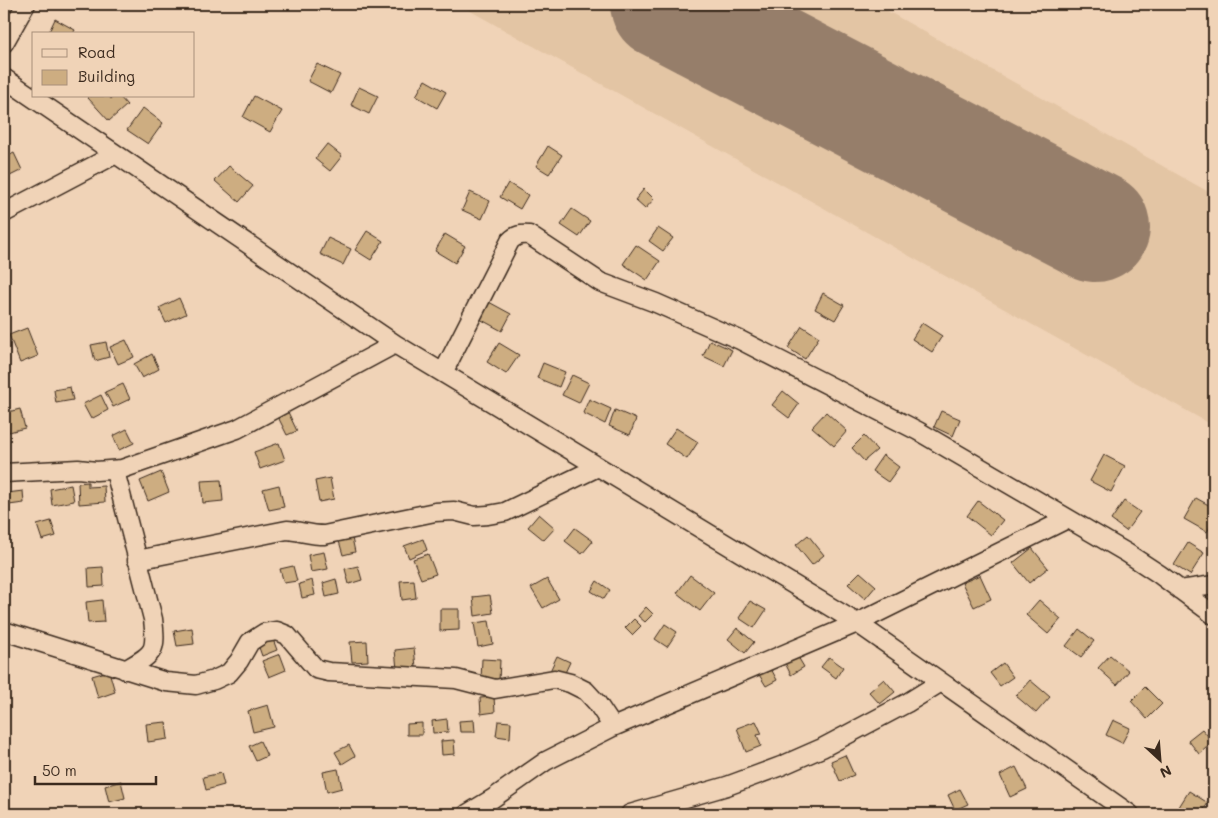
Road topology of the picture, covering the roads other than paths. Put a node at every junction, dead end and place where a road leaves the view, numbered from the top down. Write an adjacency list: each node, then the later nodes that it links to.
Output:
1 (26, 4): 2 (street)
2 (4, 43)
3 (4, 78): 4 (street)
4 (32, 97)
5 (33, 98): 6 (street)
6 (116, 154): 7 (street); 8 (street)
7 (4, 214)
8 (395, 344): 9 (street); 11 (street)
9 (443, 373): 10 (street); 13 (street)
10 (598, 467): 14 (street); 18 (street)
11 (114, 471): 12 (street); 14 (street)
12 (4, 473)
13 (1067, 519): 16 (street); 18 (street)
14 (137, 560): 20 (street)
15 (1214, 585): 16 (street)
16 (1180, 590): 17 (street)
17 (1214, 615)
18 (857, 623): 21 (street); 22 (street)
19 (4, 631): 20 (street)
20 (125, 670): 22 (street)
21 (941, 682): 25 (street); 26 (street)
22 (613, 727): 23 (street)
23 (487, 810): 24 (street)
24 (467, 814)
25 (630, 814)
26 (1130, 814)

